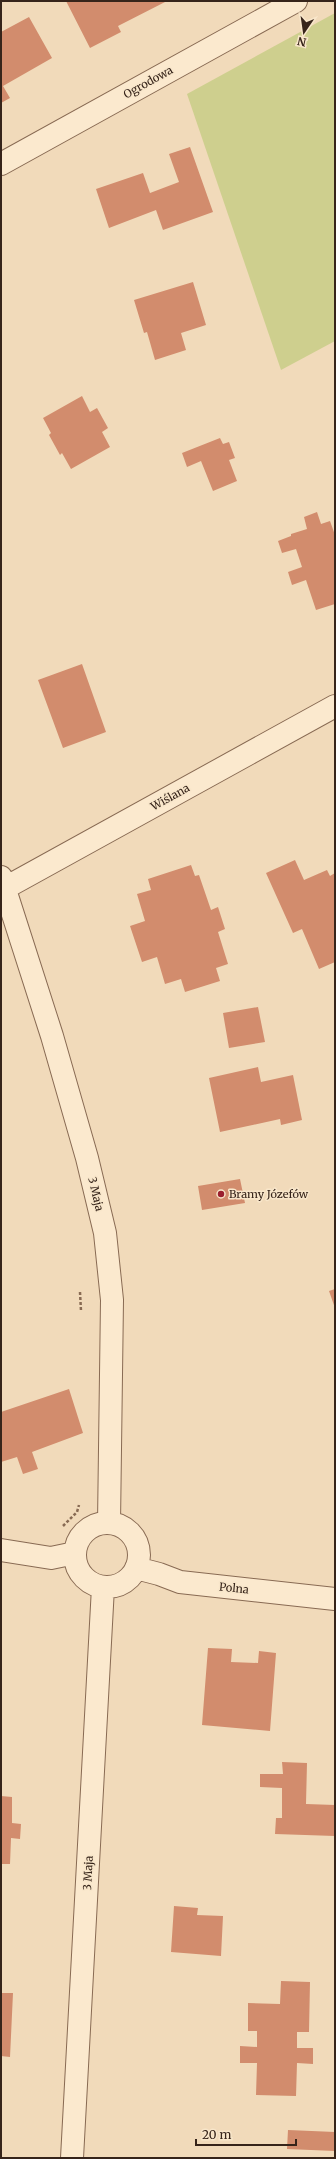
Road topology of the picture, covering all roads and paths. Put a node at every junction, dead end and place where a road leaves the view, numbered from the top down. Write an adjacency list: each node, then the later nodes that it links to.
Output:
1 (296, 1): 2 (street, Ogrodowa)
2 (1, 164)
3 (335, 706): 4 (street, Wiślana)
4 (3, 882): 8 (street, 3 Maja)
5 (80, 1284): 6 (path)
6 (81, 1315)
7 (81, 1498): 9 (path)
8 (109, 1523): 11 (street); 12 (street)
9 (60, 1529)
10 (1, 1550): 11 (street)
11 (75, 1553): 13 (street)
12 (136, 1568): 13 (street); 14 (street, Polna)
13 (104, 1587): 15 (street, 3 Maja)
14 (335, 1599)
15 (72, 2158)

